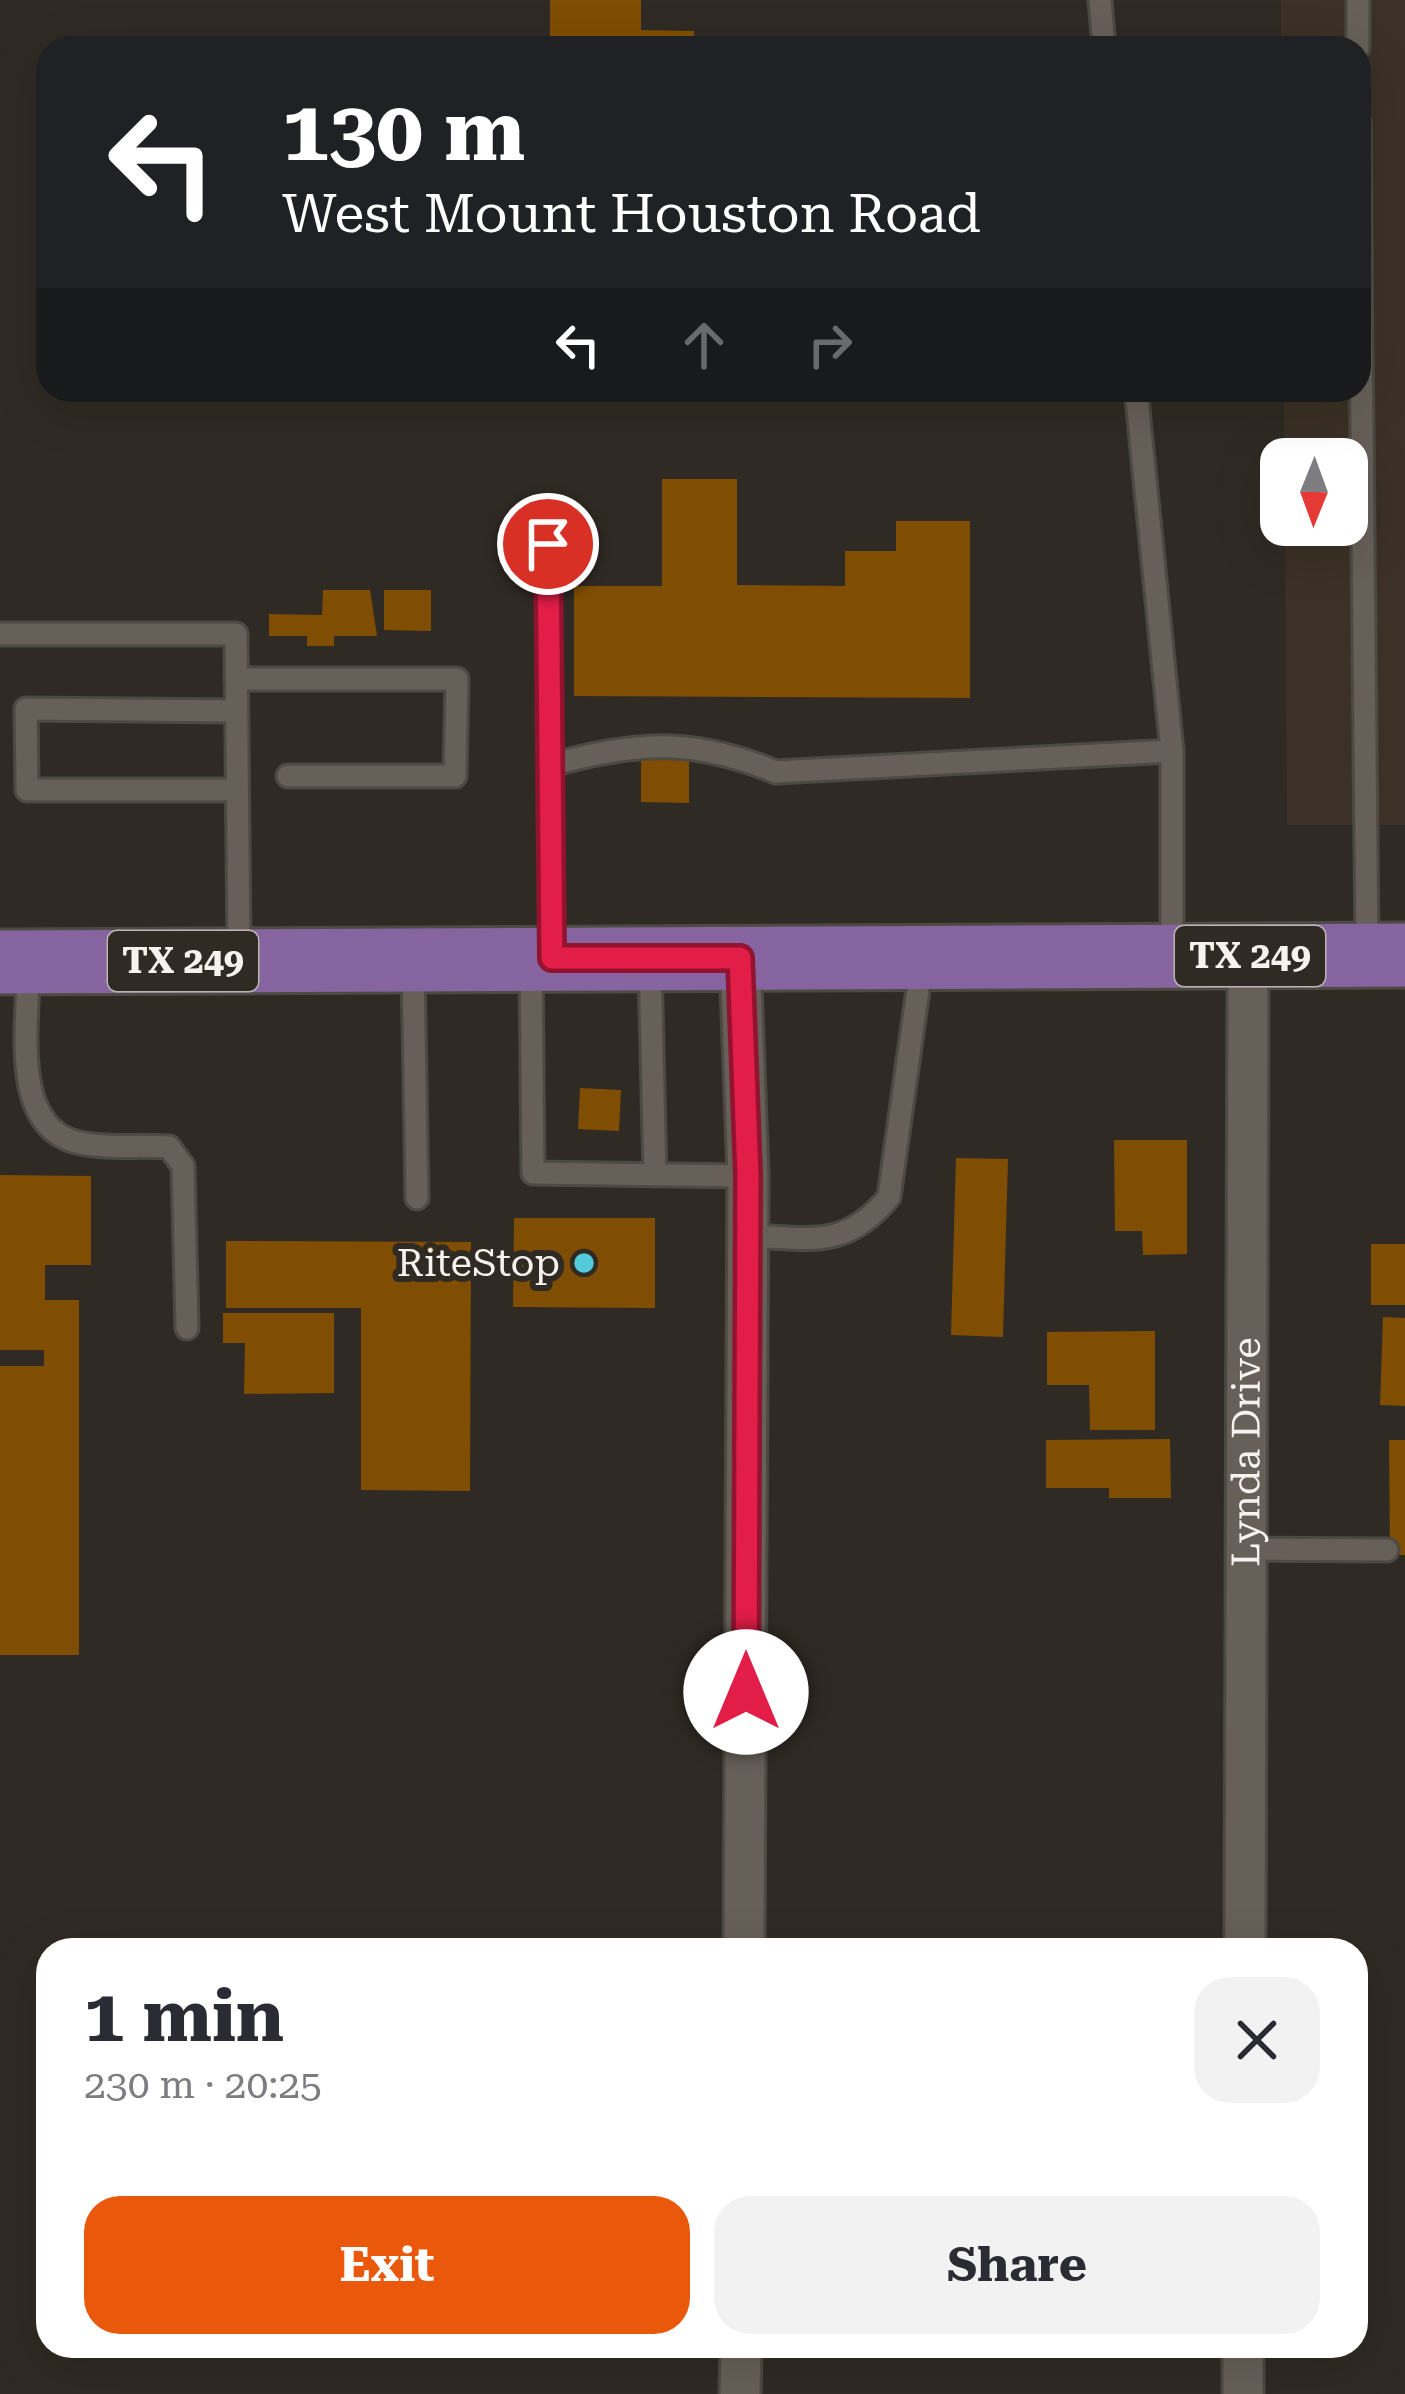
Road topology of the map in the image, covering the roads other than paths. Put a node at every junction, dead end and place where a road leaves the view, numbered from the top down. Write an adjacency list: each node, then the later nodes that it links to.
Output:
1 (1100, 0): 3 (lane)
2 (1358, 0): 4 (lane)
3 (1103, 36)
4 (1358, 36)
5 (1137, 402): 11 (lane)
6 (1368, 402): 16 (lane)
7 (548, 544): 12 (lane)
8 (0, 634): 9 (lane)
9 (236, 679): 10 (lane); 13 (lane)
10 (236, 711): 14 (lane); 14 (lane)
11 (1172, 751): 12 (lane); 17 (lane)
12 (551, 765): 18 (lane)
13 (288, 776)
14 (236, 790): 22 (lane)
15 (1248, 956): 16 (main road, TX 249); 17 (main road, TX 249); 30 (street, Lynda Drive)
16 (1386, 956)
17 (1172, 957): 23 (main road, TX 249)
18 (542, 958): 19 (main road, TX 249); 21 (main road, TX 249); 25 (lane)
19 (650, 958): 20 (main road, TX 249); 25 (lane)
20 (740, 958): 23 (main road, TX 249); 26 (street)
21 (413, 959): 22 (main road, TX 249); 27 (lane)
22 (240, 960): 24 (main road, TX 249)
23 (922, 960): 28 (lane)
24 (14, 962): 29 (lane)
25 (655, 1175): 26 (lane)
26 (748, 1176): 28 (street)
27 (417, 1198)
28 (748, 1236): 32 (street)
29 (187, 1328)
30 (1249, 1549): 31 (lane); 33 (street, Lynda Drive)
31 (1387, 1550)
32 (744, 1938)
33 (1245, 1938)
34 (741, 2358): 36 (street)
35 (1243, 2358): 37 (street)
36 (740, 2394)
37 (1243, 2394)

